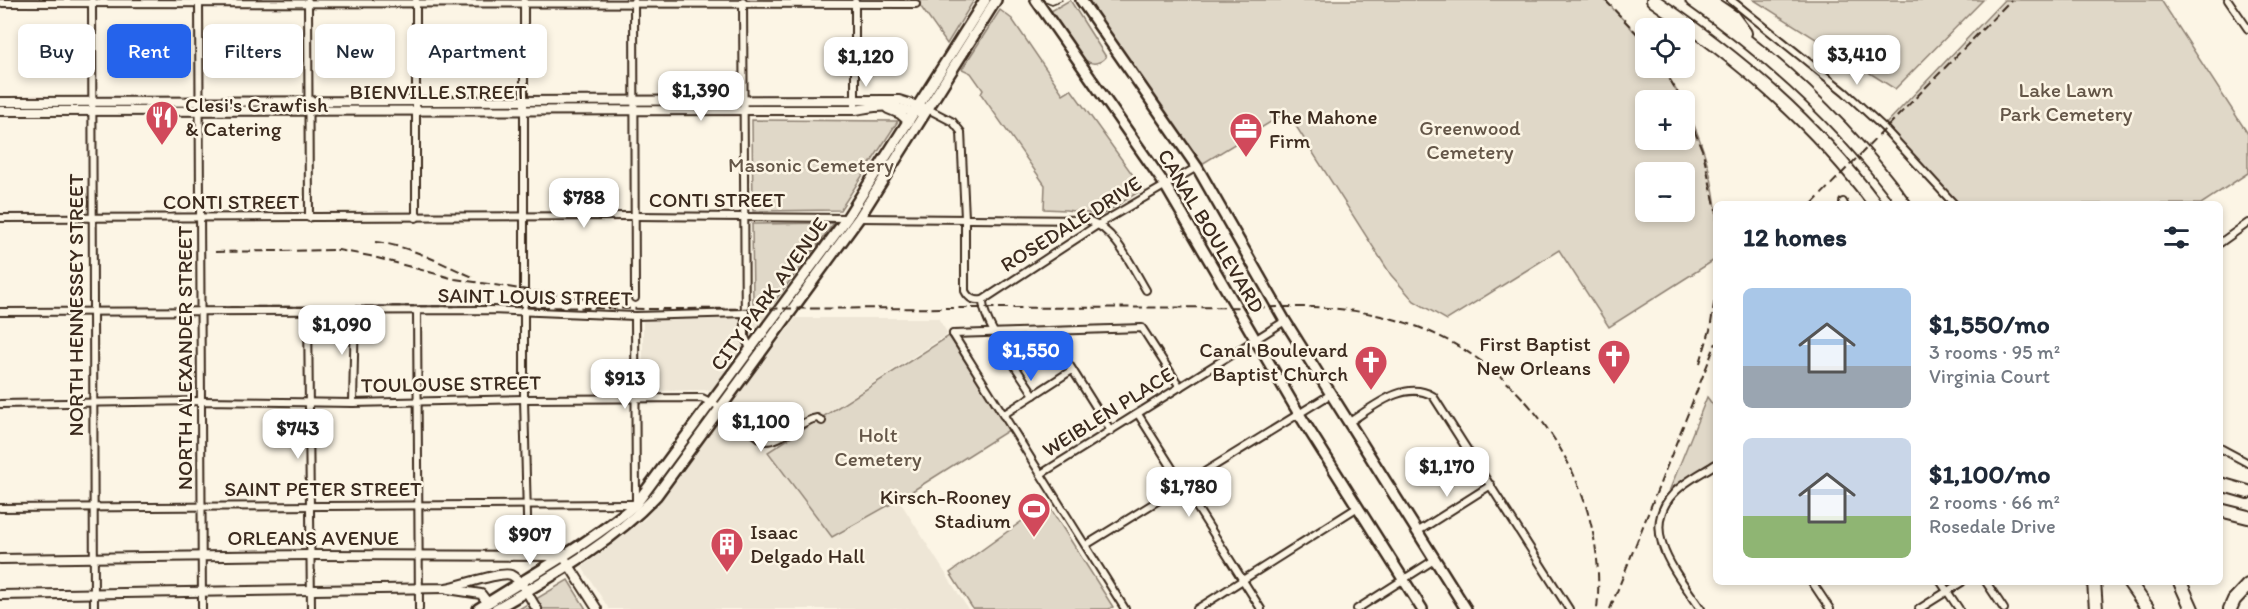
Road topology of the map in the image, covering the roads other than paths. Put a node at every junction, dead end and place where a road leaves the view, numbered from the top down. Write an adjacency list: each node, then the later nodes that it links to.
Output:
1 (985, 0): 34 (main road, CITY PARK AVENUE)
2 (996, 0): 34 (main road, CITY PARK AVENUE)
3 (1036, 0): 40 (main road, CANAL BOULEVARD)
4 (1082, 0): 39 (main road, CANAL BOULEVARD)
5 (1641, 0): 22 (highway)
6 (1653, 0): 22 (highway)
7 (1692, 0): 23 (highway)
8 (1708, 0): 23 (highway)
9 (1731, 0): 45 (street)
10 (2228, 0): 21 (street)
11 (92, 1): 15 (street); 19 (street); 28 (street, NORTH HENNESSEY STREET)
12 (416, 1): 16 (street); 17 (street); 29 (street)
13 (634, 1): 14 (street); 17 (street); 31 (street)
14 (743, 1): 18 (street); 27 (street)
15 (199, 2): 16 (street); 25 (street, NORTH ALEXANDER STREET)
16 (308, 2): 26 (street)
17 (524, 2): 30 (street)
18 (855, 2): 20 (street); 32 (street)
19 (0, 3)
20 (916, 4)
21 (2248, 29)
22 (1699, 31): 42 (highway)
23 (1756, 48): 41 (highway)
24 (0, 102): 28 (street, BIENVILLE STREET)
25 (199, 102): 26 (street, BIENVILLE STREET); 28 (street, BIENVILLE STREET); 36 (street, NORTH ALEXANDER STREET)
26 (308, 102): 29 (street, BIENVILLE STREET); 37 (street)
27 (743, 105): 31 (street, BIENVILLE STREET); 32 (street, BIENVILLE STREET); 48 (street)
28 (91, 106): 35 (street, BIENVILLE STREET); 36 (street, BIENVILLE STREET); 55 (street, NORTH HENNESSEY STREET)
29 (416, 106): 30 (street, BIENVILLE STREET); 37 (street, BIENVILLE STREET); 51 (street)
30 (524, 106): 31 (street, BIENVILLE STREET); 47 (street)
31 (633, 106): 46 (street)
32 (855, 106): 33 (street, BIENVILLE STREET); 34 (street, BIENVILLE STREET)
33 (875, 106): 34 (street, BIENVILLE STREET); 38 (street)
34 (921, 109): 38 (main road, CITY PARK AVENUE); 53 (main road, CITY PARK AVENUE); 54 (street, BIENVILLE STREET)
35 (0, 111)
36 (199, 111): 37 (street, BIENVILLE STREET); 56 (street, NORTH ALEXANDER STREET)
37 (309, 111): 50 (street)
38 (909, 123): 52 (main road, CITY PARK AVENUE)
39 (1197, 167): 40 (street, ROSEDALE DRIVE); 72 (main road, CANAL BOULEVARD)
40 (1165, 184): 58 (street, ROSEDALE DRIVE); 75 (main road, CANAL BOULEVARD)
41 (1892, 187): 43 (highway); 44 (highway)
42 (1873, 201)
43 (1902, 201)
44 (1907, 201)
45 (1951, 201)
46 (635, 216): 47 (street, CONTI STREET); 48 (street, CONTI STREET); 61 (street)
47 (525, 217): 51 (street, CONTI STREET); 69 (street)
48 (744, 217): 52 (street, CONTI STREET); 70 (street)
49 (0, 218): 55 (street, CONTI STREET)
50 (309, 218): 51 (street, CONTI STREET); 56 (street, CONTI STREET)
51 (416, 218)
52 (847, 218): 53 (street, CONTI STREET); 76 (main road, CITY PARK AVENUE)
53 (858, 218): 54 (street, CONTI STREET); 90 (main road, CITY PARK AVENUE)
54 (965, 218): 58 (street, CONTI STREET); 62 (street)
55 (92, 219): 56 (street, CONTI STREET); 67 (street, NORTH HENNESSEY STREET)
56 (201, 219): 68 (street, NORTH ALEXANDER STREET)
57 (2248, 223): 59 (street)
58 (1099, 224): 60 (street); 62 (street, ROSEDALE DRIVE)
59 (2223, 241)
60 (1146, 290)
61 (635, 298)
62 (983, 300): 74 (street)
63 (355, 310): 64 (street, SAINT LOUIS STREET); 65 (street, SAINT LOUIS STREET); 88 (street)
64 (308, 311): 68 (street, SAINT LOUIS STREET); 85 (street)
65 (417, 311): 69 (street, SAINT LOUIS STREET); 86 (street)
66 (0, 312): 67 (street, SAINT LOUIS STREET)
67 (92, 312): 68 (street, SAINT LOUIS STREET); 84 (street, NORTH HENNESSEY STREET)
68 (201, 312): 83 (street, NORTH ALEXANDER STREET)
69 (525, 312): 71 (street, SAINT LOUIS STREET); 81 (street)
70 (745, 313): 71 (street, SAINT LOUIS STREET); 76 (street)
71 (635, 316): 82 (street)
72 (1285, 321): 75 (street, WEIBLEN PLACE); 80 (main road, CANAL BOULEVARD)
73 (1048, 331): 74 (street); 77 (street); 78 (street)
74 (995, 333): 79 (street); 93 (street)
75 (1255, 339): 78 (street, WEIBLEN PLACE); 92 (main road, CANAL BOULEVARD)
76 (750, 350): 87 (main road, CITY PARK AVENUE)
77 (1072, 370): 79 (street); 96 (street)
78 (1180, 387): 91 (street, WEIBLEN PLACE)
79 (1034, 394): 93 (street)
80 (1331, 394): 92 (street); 95 (main road, CANAL BOULEVARD)
81 (524, 399): 82 (street, TOULOUSE STREET); 86 (street, TOULOUSE STREET); 105 (street)
82 (637, 399): 87 (street, TOULOUSE STREET); 109 (street)
83 (201, 401): 84 (street, TOULOUSE STREET); 85 (street, TOULOUSE STREET); 107 (street, NORTH ALEXANDER STREET)
84 (93, 402): 89 (street, TOULOUSE STREET); 106 (street, NORTH HENNESSEY STREET)
85 (310, 402): 88 (street, TOULOUSE STREET); 110 (street)
86 (416, 402): 88 (street, TOULOUSE STREET); 108 (street)
87 (711, 402): 90 (street, TOULOUSE STREET); 109 (main road, CITY PARK AVENUE)
88 (353, 403)
89 (0, 404)
90 (720, 407): 94 (street); 109 (main road, CITY PARK AVENUE)
91 (1138, 414): 96 (street, WEIBLEN PLACE); 103 (street)
92 (1299, 414): 103 (street); 111 (main road, CANAL BOULEVARD)
93 (1003, 415): 100 (street)
94 (822, 422)
95 (1348, 423): 101 (street); 115 (main road, CANAL BOULEVARD)
96 (1111, 431): 100 (street, WEIBLEN PLACE)
97 (2223, 450): 98 (street)
98 (2248, 463)
99 (1713, 466): 160 (street)
100 (1041, 474): 116 (street)
101 (1491, 485): 115 (street); 159 (street)
102 (2223, 485): 104 (highway)
103 (1184, 486): 116 (street); 127 (street)
104 (2248, 492)
105 (527, 504): 108 (street, SAINT PETER STREET); 109 (street, SAINT PETER STREET); 119 (street)
106 (93, 506): 107 (street, SAINT PETER STREET); 112 (street, SAINT PETER STREET); 121 (street, NORTH HENNESSEY STREET)
107 (201, 506): 110 (street, SAINT PETER STREET); 120 (street, NORTH ALEXANDER STREET)
108 (418, 506): 110 (street, SAINT PETER STREET); 118 (street)
109 (640, 506): 122 (main road, CITY PARK AVENUE); 125 (main road, CITY PARK AVENUE)
110 (310, 507): 117 (street)
111 (1358, 507): 126 (main road, CANAL BOULEVARD); 127 (street)
112 (0, 508)
113 (2223, 511): 114 (highway)
114 (2248, 517)
115 (1417, 532): 124 (main road, CANAL BOULEVARD)
116 (1086, 546): 153 (street)
117 (310, 555): 118 (street, ORLEANS AVENUE); 120 (street, ORLEANS AVENUE); 141 (street)
118 (418, 555): 119 (street, ORLEANS AVENUE); 138 (street)
119 (528, 555): 122 (street, ORLEANS AVENUE)
120 (202, 557): 121 (street, ORLEANS AVENUE); 140 (street, NORTH ALEXANDER STREET)
121 (93, 558): 123 (street, ORLEANS AVENUE); 143 (street, NORTH HENNESSEY STREET)
122 (560, 558): 125 (street); 128 (main road, CITY PARK AVENUE); 142 (main road)
123 (0, 559)
124 (1434, 560): 126 (street); 158 (main road, CANAL BOULEVARD)
125 (570, 565): 142 (main road, CITY PARK AVENUE); 152 (street)
126 (1404, 579): 156 (street); 157 (main road, CANAL BOULEVARD)
127 (1243, 580): 154 (street); 155 (street)
128 (520, 582): 137 (street); 142 (street); 145 (main road, CITY PARK AVENUE)
129 (1814, 585): 161 (street)
130 (1943, 585): 139 (street)
131 (1957, 585): 139 (street)
132 (1988, 585): 164 (street)
133 (2094, 585): 165 (highway)
134 (2131, 585): 166 (highway)
135 (2181, 585): 167 (highway)
136 (2248, 585): 168 (highway)
137 (446, 588): 138 (street); 145 (street)
138 (418, 589): 141 (street); 149 (street)
139 (1948, 591): 162 (street); 163 (street)
140 (202, 592): 141 (street); 143 (street); 147 (street, NORTH ALEXANDER STREET)
141 (310, 592): 148 (street)
142 (526, 592): 145 (main road, CITY PARK AVENUE); 151 (street)
143 (94, 593): 144 (street); 146 (street, NORTH HENNESSEY STREET)
144 (0, 595)
145 (492, 606): 150 (main road, CITY PARK AVENUE)
146 (94, 609)
147 (202, 609)
148 (311, 609)
149 (419, 609)
150 (478, 609)
151 (537, 609)
152 (597, 609)
153 (1125, 609)
154 (1197, 609)
155 (1261, 609)
156 (1357, 609)
157 (1422, 609)
158 (1466, 609)
159 (1569, 609)
160 (1701, 609)
161 (1830, 609)
162 (1919, 609)
163 (1959, 609)
164 (2004, 609)
165 (2096, 609)
166 (2148, 609)
167 (2192, 609)
168 (2230, 609)

